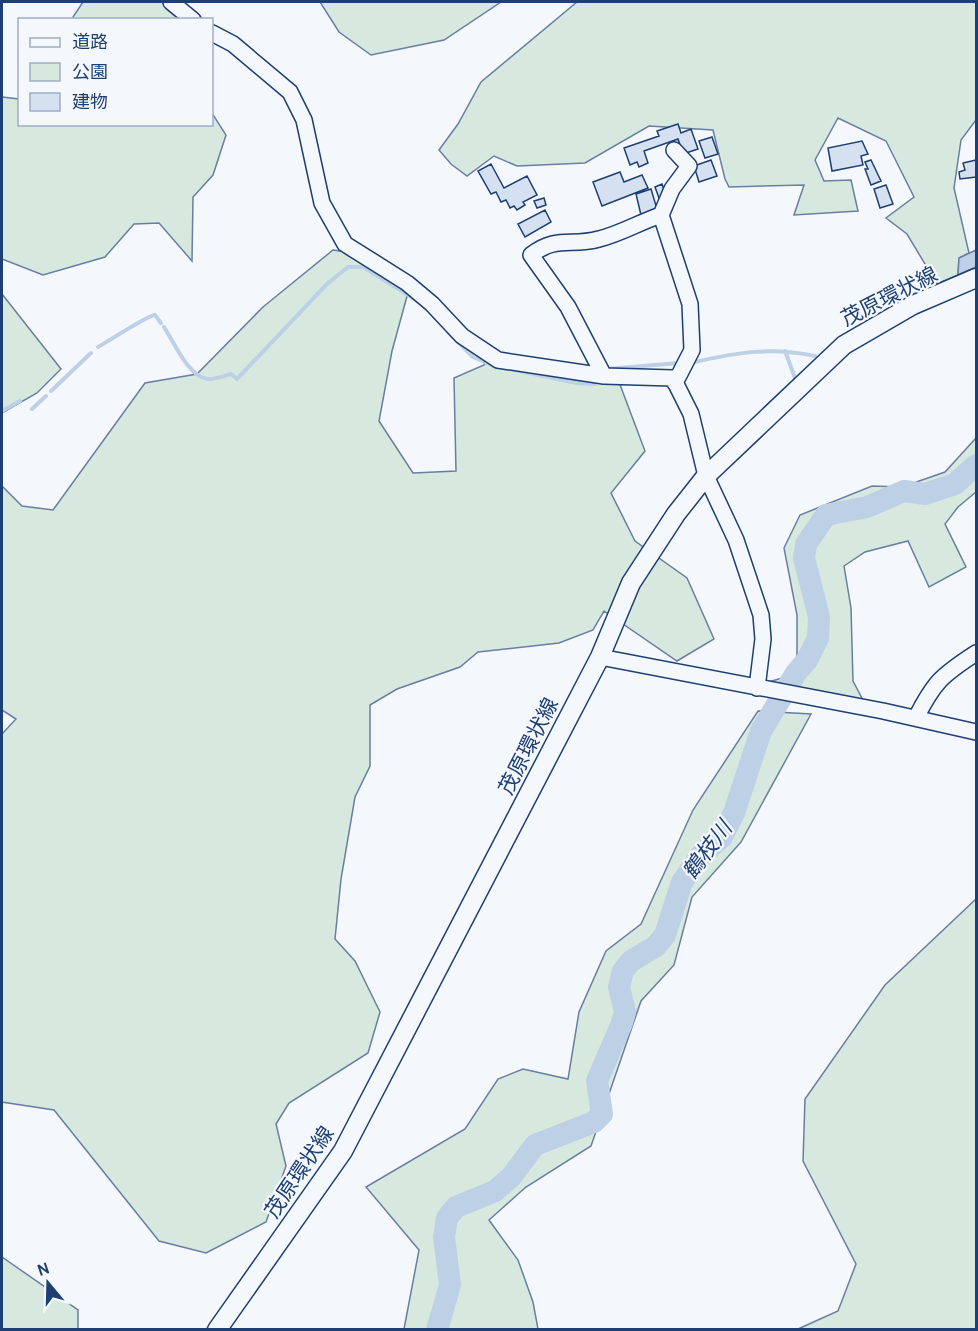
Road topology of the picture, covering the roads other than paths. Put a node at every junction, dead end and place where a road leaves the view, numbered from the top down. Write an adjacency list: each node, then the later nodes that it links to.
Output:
1 (171, 2): 2 (street)
2 (191, 18)
3 (213, 34): 7 (street)
4 (674, 150): 5 (street)
5 (661, 215): 7 (street); 8 (street)
6 (976, 278): 9 (main road, 茂原環状線)
7 (604, 376): 8 (street)
8 (675, 383): 9 (street)
9 (705, 476): 11 (main road, 茂原環状線); 12 (street)
10 (976, 653): 13 (street)
11 (600, 657): 12 (street); 15 (main road, 茂原環状線)
12 (761, 688): 13 (street)
13 (916, 718): 14 (street)
14 (976, 732)
15 (217, 1329)

